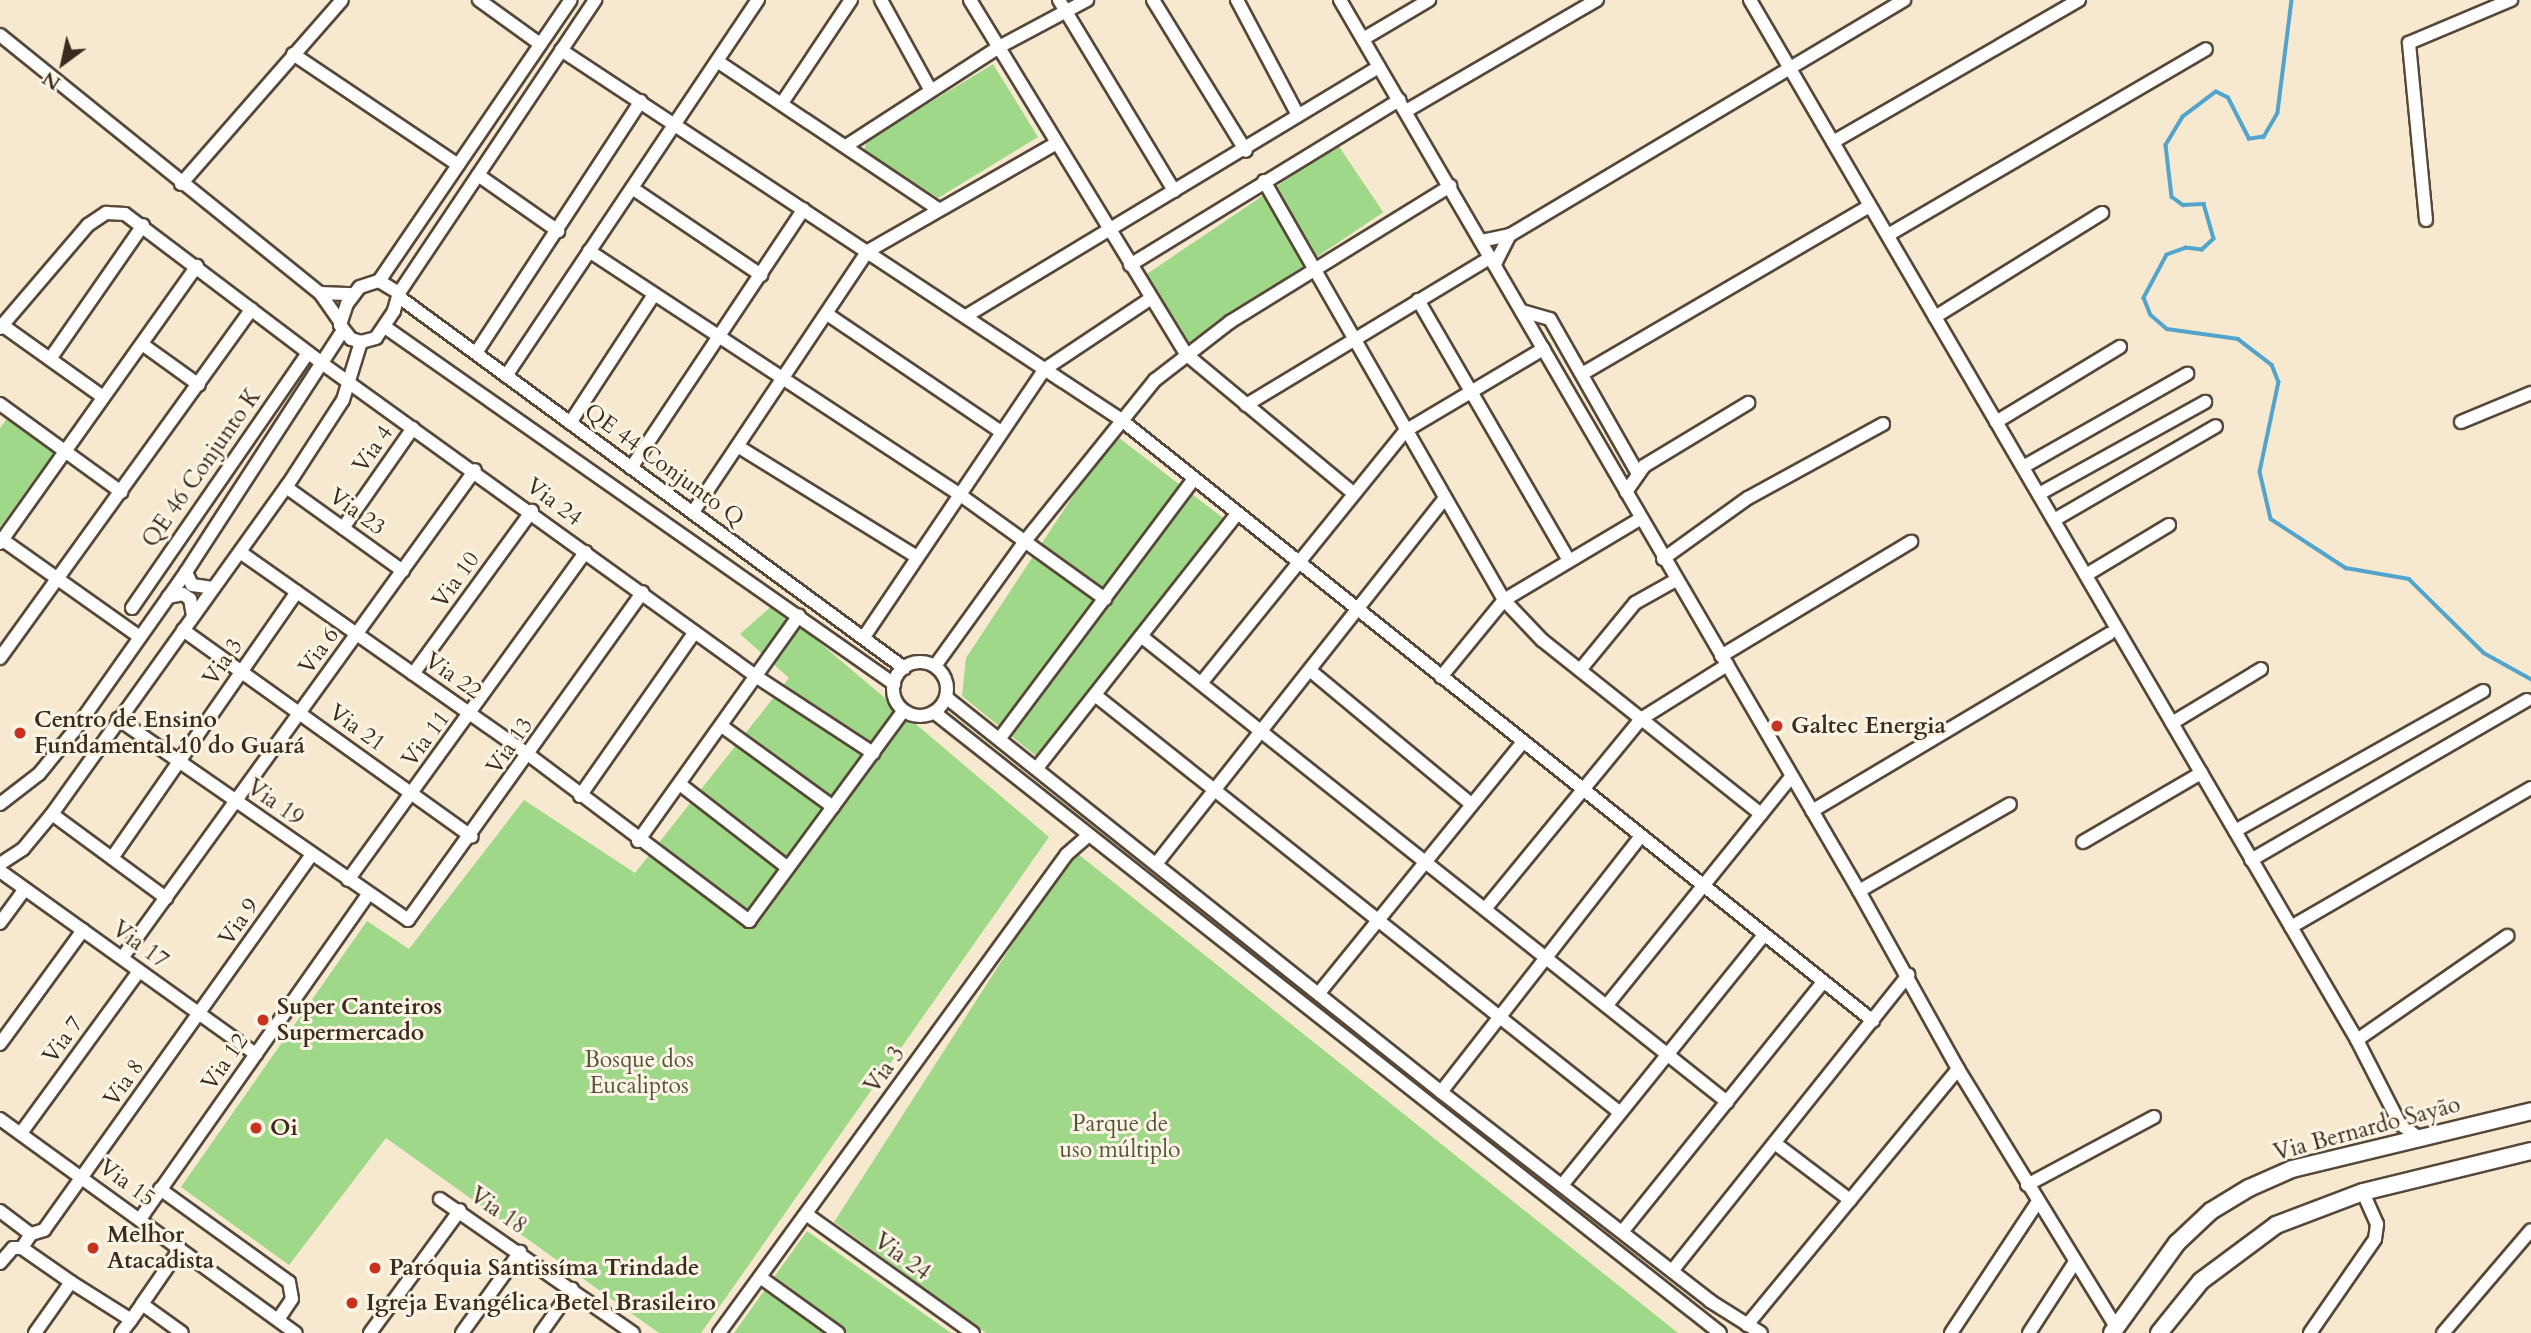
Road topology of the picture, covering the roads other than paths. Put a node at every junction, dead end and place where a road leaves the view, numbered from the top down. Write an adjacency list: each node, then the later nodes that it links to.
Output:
1 (342, 0): 28 (street)
2 (479, 0): 24 (street)
3 (595, 0): 21 (street)
4 (758, 0): 29 (street)
5 (851, 0): 34 (street)
6 (881, 0): 32 (street)
7 (970, 0): 25 (street)
8 (1059, 0): 20 (street)
9 (1087, 0): 20 (street)
10 (1153, 0): 41 (street)
11 (1237, 0): 36 (street)
12 (1340, 0): 23 (street)
13 (1429, 0): 23 (street)
14 (1597, 0): 35 (street)
15 (1750, 0): 31 (street)
16 (1904, 0): 31 (street)
17 (2079, 0): 38 (street)
18 (2511, 0): 53 (street)
19 (568, 5): 21 (street); 24 (street)
20 (1066, 13): 25 (street); 48 (street)
21 (582, 19): 27 (street)
22 (0, 35): 45 (street)
23 (1363, 39): 30 (street)
24 (540, 44): 42 (street)
25 (999, 47): 32 (street); 39 (street)
26 (2206, 49): 58 (street)
27 (561, 50): 33 (street); 43 (street)
28 (293, 54): 42 (street); 45 (street)
29 (717, 61): 34 (street); 37 (street)
30 (1379, 66): 35 (street); 36 (street)
31 (1790, 68): 38 (street); 57 (street)
32 (930, 89): 40 (street)
33 (640, 101): 37 (street); 55 (street)
34 (782, 103): 40 (street)
35 (1403, 105): 44 (street); 46 (street)
36 (1298, 115): 41 (street)
37 (673, 122): 47 (street); 50 (street)
38 (1833, 142): 49 (street)
39 (1055, 144): 51 (street); 56 (street)
40 (846, 146): 51 (street)
41 (1246, 151): 48 (street)
42 (458, 165): 67 (street)
43 (478, 176): 55 (street); 70 (street)
44 (1264, 181): 63 (street); 65 (street)
45 (181, 184): 68 (street)
46 (1450, 186): 59 (street); 65 (street)
47 (632, 188): 60 (street); 66 (street)
48 (1174, 191): 56 (street)
49 (1870, 206): 58 (street); 94 (street)
50 (804, 209): 61 (street); 66 (street)
51 (939, 209): 61 (street)
52 (2102, 213): 78 (street)
53 (2426, 220)
54 (143, 225): 64 (street); 79 (street); 91 (street)
55 (558, 231): 89 (street)
56 (1111, 231): 63 (street); 77 (street)
57 (1510, 235): 59 (street); 62 (street)
58 (1888, 235): 78 (street)
59 (1481, 241): 62 (street)
60 (589, 251): 71 (street); 96 (street)
61 (868, 251): 76 (street); 77 (street)
62 (1493, 260): 73 (street); 75 (street)
63 (1130, 265): 72 (street)
64 (197, 266): 74 (street); 85 (street)
65 (1315, 268): 83 (street); 90 (street)
66 (761, 275): 82 (street)
67 (379, 281): 69 (street); 70 (street)
68 (320, 293): 69 (street); 80 (street)
69 (354, 294): 80 (street)
70 (399, 295): 81 (street); 89 (street, QE 44 Conjunto Q)
71 (653, 296): 82 (street); 111 (street)
72 (1150, 299): 90 (street); 93 (street)
73 (1418, 300): 83 (street); 100 (street)
74 (252, 309): 88 (street); 99 (street)
75 (1522, 311): 87 (street); 94 (street)
76 (827, 314): 97 (street); 117 (street)
77 (966, 316): 93 (street)
78 (1935, 317): 109 (street)
79 (1, 327): 91 (street)
80 (341, 327): 84 (street); 92 (street)
81 (385, 327): 84 (street); 165 (street, QE 44 Conjunto Q)
82 (717, 337): 97 (street); 122 (street)
83 (1351, 338): 105 (street); 116 (street)
84 (361, 342): 98 (street)
85 (142, 344): 99 (street); 102 (street)
86 (2120, 347): 109 (street)
87 (1543, 349): 100 (street); 129 (street)
88 (308, 352): 92 (street); 113 (street, QE 46 Conjunto K)
89 (476, 353): 96 (street, QE 44 Conjunto Q)
90 (1187, 355): 105 (street); 107 (street)
91 (50, 359): 102 (street)
92 (323, 364): 98 (street, Via 24); 118 (street)
93 (1045, 369): 107 (street); 117 (street)
94 (1582, 374): 124 (street)
95 (2187, 374): 121 (street)
96 (506, 376): 111 (street, QE 44 Conjunto Q)
97 (785, 379): 119 (street); 130 (street)
98 (346, 380): 115 (street, Via 24); 126 (street)
99 (199, 385): 127 (street)
100 (1471, 391): 116 (street); 146 (street)
101 (2531, 393): 110 (street)
102 (103, 397): 120 (street)
103 (2205, 402): 131 (street)
104 (1748, 403): 124 (street)
105 (1246, 405): 128 (street)
106 (4, 407): 108 (street); 120 (street)
107 (1120, 419): 125 (street); 141 (street)
108 (0, 422)
109 (1996, 422): 121 (street)
110 (2461, 422)
111 (570, 423): 122 (street, QE 44 Conjunto Q)
112 (1883, 424): 147 (street)
113 (258, 426): 118 (street); 149 (street, QE 46 Conjunto K)
114 (2216, 426): 137 (street)
115 (414, 428): 123 (street, Via 24); 139 (street, Via 4)
116 (1405, 431): 128 (street); 132 (street)
117 (1002, 432): 130 (street)
118 (274, 438): 151 (street)
119 (738, 447): 134 (street); 145 (street)
120 (66, 451): 127 (street); 140 (street)
121 (2023, 467): 131 (street)
122 (631, 468): 134 (street, QE 44 Conjunto Q)
123 (475, 470): 133 (street, Via 24); 150 (street, Via 6)
124 (1637, 472): 129 (street)
125 (1194, 479): 135 (street); 160 (street)
126 (286, 487): 139 (street, Via 23); 143 (street)
127 (121, 492): 153 (street)
128 (1352, 492): 148 (street)
129 (1626, 492): 136 (street)
130 (959, 494): 141 (street); 145 (street)
131 (2039, 494): 137 (street)
132 (1443, 501): 161 (street); 163 (street)
133 (532, 511): 144 (street, Via 24); 181 (street, Via 10)
134 (693, 512): 172 (street, QE 44 Conjunto Q)
135 (1236, 514): 148 (street); 170 (street)
136 (1640, 519): 146 (street); 147 (street)
137 (2054, 520): 152 (street)
138 (2169, 525): 152 (street)
139 (343, 528): 150 (street, Via 23)
140 (1, 540): 153 (street)
141 (1025, 541): 160 (street); 175 (street)
142 (1911, 542): 174 (street)
143 (240, 552): 156 (street); 157 (street, Via 22)
144 (585, 552): 158 (street, Via 24); 193 (street, Via 11)
145 (917, 557): 172 (street)
146 (1568, 559): 161 (street)
147 (1663, 559): 154 (street)
148 (1297, 564): 163 (street); 184 (street)
149 (157, 570): 155 (street); 162 (street, QE 46 Conjunto K)
150 (403, 570): 168 (street, Via 6)
151 (186, 572): 155 (street); 156 (street)
152 (2086, 575): 196 (street)
153 (57, 579): 171 (street); 173 (street)
154 (1676, 580): 174 (street); 178 (street)
155 (177, 584): 159 (street)
156 (213, 589): 164 (street)
157 (297, 592): 168 (street, Via 22); 180 (street, Via 3)
158 (643, 592): 167 (street, Via 24); 202 (street, Via 13)
159 (168, 597): 164 (street); 171 (street)
160 (1105, 599): 199 (street)
161 (1504, 600): 178 (street); 183 (street)
162 (132, 608)
163 (1359, 611): 179 (street); 183 (street)
164 (193, 615): 166 (street)
165 (799, 615): 182 (street); 185 (street, QE 44 Conjunto Q)
166 (183, 630): 180 (street, Via 21); 194 (street)
167 (695, 632): 182 (street, Via 24); 212 (street)
168 (357, 634): 181 (street, Via 22); 191 (street, Via 6)
169 (2109, 634): 218 (street)
170 (1141, 636): 184 (street); 187 (street)
171 (140, 637): 214 (street)
172 (864, 638): 176 (street, QE 44 Conjunto Q)
173 (0, 658)
174 (1724, 660): 195 (street); 206 (street)
175 (935, 666): 176 (street); 188 (street)
176 (904, 668): 185 (street)
177 (2261, 669): 196 (street)
178 (1580, 670): 195 (street)
179 (1312, 671): 198 (street); 215 (street)
180 (242, 672): 191 (street, Via 21); 203 (street, Via 3)
181 (413, 674): 193 (street, Via 22)
182 (757, 677): 197 (street); 201 (street, Via 24)
183 (1441, 677): 200 (street)
184 (1202, 682): 198 (street)
185 (894, 684): 190 (street)
186 (2483, 691): 221 (street)
187 (1095, 695): 204 (street); 210 (street)
188 (947, 698): 192 (street); 199 (street)
189 (2527, 700): 230 (street)
190 (904, 711): 192 (street); 201 (street)
191 (300, 713): 211 (street, Via 21); 213 (street, Via 6)
192 (935, 713): 222 (street)
193 (471, 714): 202 (street, Via 22); 211 (street, Via 11)
194 (118, 719): 203 (street, Via 19); 219 (street)
195 (1641, 719): 209 (street); 220 (street)
196 (2172, 723): 205 (street)
197 (723, 727): 207 (street); 217 (street)
198 (1264, 731): 210 (street); 229 (street)
199 (1000, 738): 204 (street)
200 (1523, 742): 209 (street); 215 (street)
201 (873, 753): 217 (street)
202 (529, 755): 212 (street, Via 22); 224 (street, Via 13)
203 (179, 761): 213 (street, Via 19); 228 (street, Via 3)
204 (1037, 768): 232 (street)
205 (2201, 773): 221 (street); 226 (street)
206 (1792, 776): 218 (street); 220 (street)
207 (681, 785): 225 (street); 233 (street)
208 (2531, 788): 246 (street)
209 (1582, 789): 223 (street); 241 (street)
210 (1215, 791): 232 (street); 244 (street)
211 (412, 793): 224 (street, Via 21); 235 (street, Via 11)
212 (580, 796): 225 (street, Via 22)
213 (236, 801): 227 (street, Via 19); 240 (street, Via 6)
214 (0, 804)
215 (1471, 804): 229 (street)
216 (2010, 804): 238 (street)
217 (833, 807): 233 (street)
218 (1812, 811): 238 (street)
219 (52, 814): 228 (street); 231 (street)
220 (1761, 814): 236 (street)
221 (2235, 831): 230 (street)
222 (1088, 836): 249 (street); 290 (street, Via 3)
223 (1641, 836): 236 (street); 253 (street)
224 (472, 837): 242 (street, Via 13)
225 (638, 841): 233 (street, Via 22)
226 (2083, 842)
227 (312, 854): 235 (street, Via 19); 260 (street, Via 9)
228 (112, 859): 240 (street)
229 (1424, 860): 241 (street); 244 (street)
230 (2251, 860): 246 (street)
231 (0, 864)
232 (1156, 864): 243 (street)
233 (788, 868)
234 (0, 871): 237 (street, Via 17)
235 (348, 880): 239 (street, Via 19)
236 (1704, 885): 250 (street); 259 (street)
237 (25, 889): 245 (street); 247 (street, Via 17)
238 (1859, 891): 256 (street)
239 (368, 895): 242 (street, Via 19); 266 (street, Via 12)
240 (166, 898): 254 (street, Via 6)
241 (1485, 909): 253 (street)
242 (408, 920)
243 (1227, 921): 248 (street); 249 (street)
244 (1378, 921): 258 (street); 261 (street)
245 (0, 923)
246 (2291, 927): 263 (street)
247 (83, 930): 254 (street, Via 17); 264 (street)
248 (1237, 930): 252 (street); 258 (street)
249 (1216, 935): 252 (street)
250 (1765, 935): 257 (street); 265 (street)
251 (2507, 936): 263 (street)
252 (1227, 944): 324 (street)
253 (1547, 957): 259 (street); 261 (street)
254 (122, 958): 255 (street, Via 17)
255 (139, 971): 260 (street, Via 17); 275 (street, Via 7)
256 (1908, 975): 262 (street); 267 (street)
257 (1822, 982): 262 (street); 269 (street)
258 (1319, 993): 268 (street)
259 (1607, 1005): 265 (street)
260 (200, 1014): 266 (street, Via 17); 280 (street, Via 8)
261 (1499, 1015): 268 (street); 271 (street)
262 (1873, 1021): 278 (street)
263 (2357, 1040): 274 (street)
264 (0, 1044)
265 (1666, 1053): 269 (street); 271 (street)
266 (256, 1054): 283 (street, Via 12)
267 (1958, 1069): 282 (street); 286 (street)
268 (1441, 1092): 281 (street)
269 (1727, 1102): 293 (street)
270 (2531, 1111): 276 (main road, Via Bernardo Sayão)
271 (1619, 1112): 281 (street)
272 (2154, 1117): 282 (street)
273 (0, 1119): 275 (street, Via 15)
274 (2399, 1124): 276 (street); 277 (street)
275 (21, 1133): 280 (street, Via 15)
276 (2418, 1137): 277 (main road, Via Bernardo Sayão)
277 (2398, 1142): 306 (main road, Via Bernardo Sayão)
278 (1776, 1144): 286 (street); 300 (street)
279 (2531, 1151): 284 (main road)
280 (83, 1177): 291 (street, Via 15); 294 (street, Via 8)
281 (1563, 1184): 293 (street)
282 (2027, 1185): 287 (street)
283 (160, 1189): 291 (street, Via 12); 308 (street)
284 (2363, 1192): 328 (main road); 329 (street)
285 (440, 1199): 288 (street, Via 18)
286 (1850, 1200): 310 (street)
287 (2037, 1203): 298 (street); 326 (street)
288 (460, 1210): 297 (street, Via 18); 317 (street)
289 (0, 1211): 294 (street)
290 (806, 1214): 301 (street, Via 3); 323 (street, Via 24)
291 (140, 1219): 296 (street, Via 15)
292 (2531, 1230): 330 (street)
293 (1622, 1232): 300 (street)
294 (31, 1234): 295 (street)
295 (22, 1248): 299 (street); 302 (street)
296 (180, 1249): 305 (street); 308 (street, Via 15)
297 (520, 1252): 303 (street, Via 18); 318 (street)
298 (2075, 1262): 304 (street); 327 (street)
299 (0, 1264)
300 (1672, 1271): 310 (street)
301 (760, 1277): 309 (street); 320 (street, Via 3)
302 (71, 1282): 307 (street); 313 (street)
303 (572, 1289): 312 (street, Via 18); 319 (street)
304 (2104, 1301): 306 (street); 311 (street)
305 (142, 1304): 307 (street); 315 (street)
306 (2127, 1310): 311 (main road, Via Bernardo Sayão)
307 (131, 1320): 314 (street)
308 (278, 1320): 316 (street, Via 15)
309 (823, 1322): 321 (street); 322 (street)
310 (1747, 1325): 325 (street)
311 (2114, 1330)
312 (630, 1332)
313 (35, 1333)
314 (121, 1333)
315 (182, 1333)
316 (296, 1333)
317 (370, 1333)
318 (462, 1333)
319 (541, 1333)
320 (719, 1333)
321 (815, 1333)
322 (838, 1333)
323 (973, 1333)
324 (1720, 1333)
325 (1760, 1333)
326 (1951, 1333)
327 (2029, 1333)
328 (2159, 1333)
329 (2310, 1333)
330 (2444, 1333)

